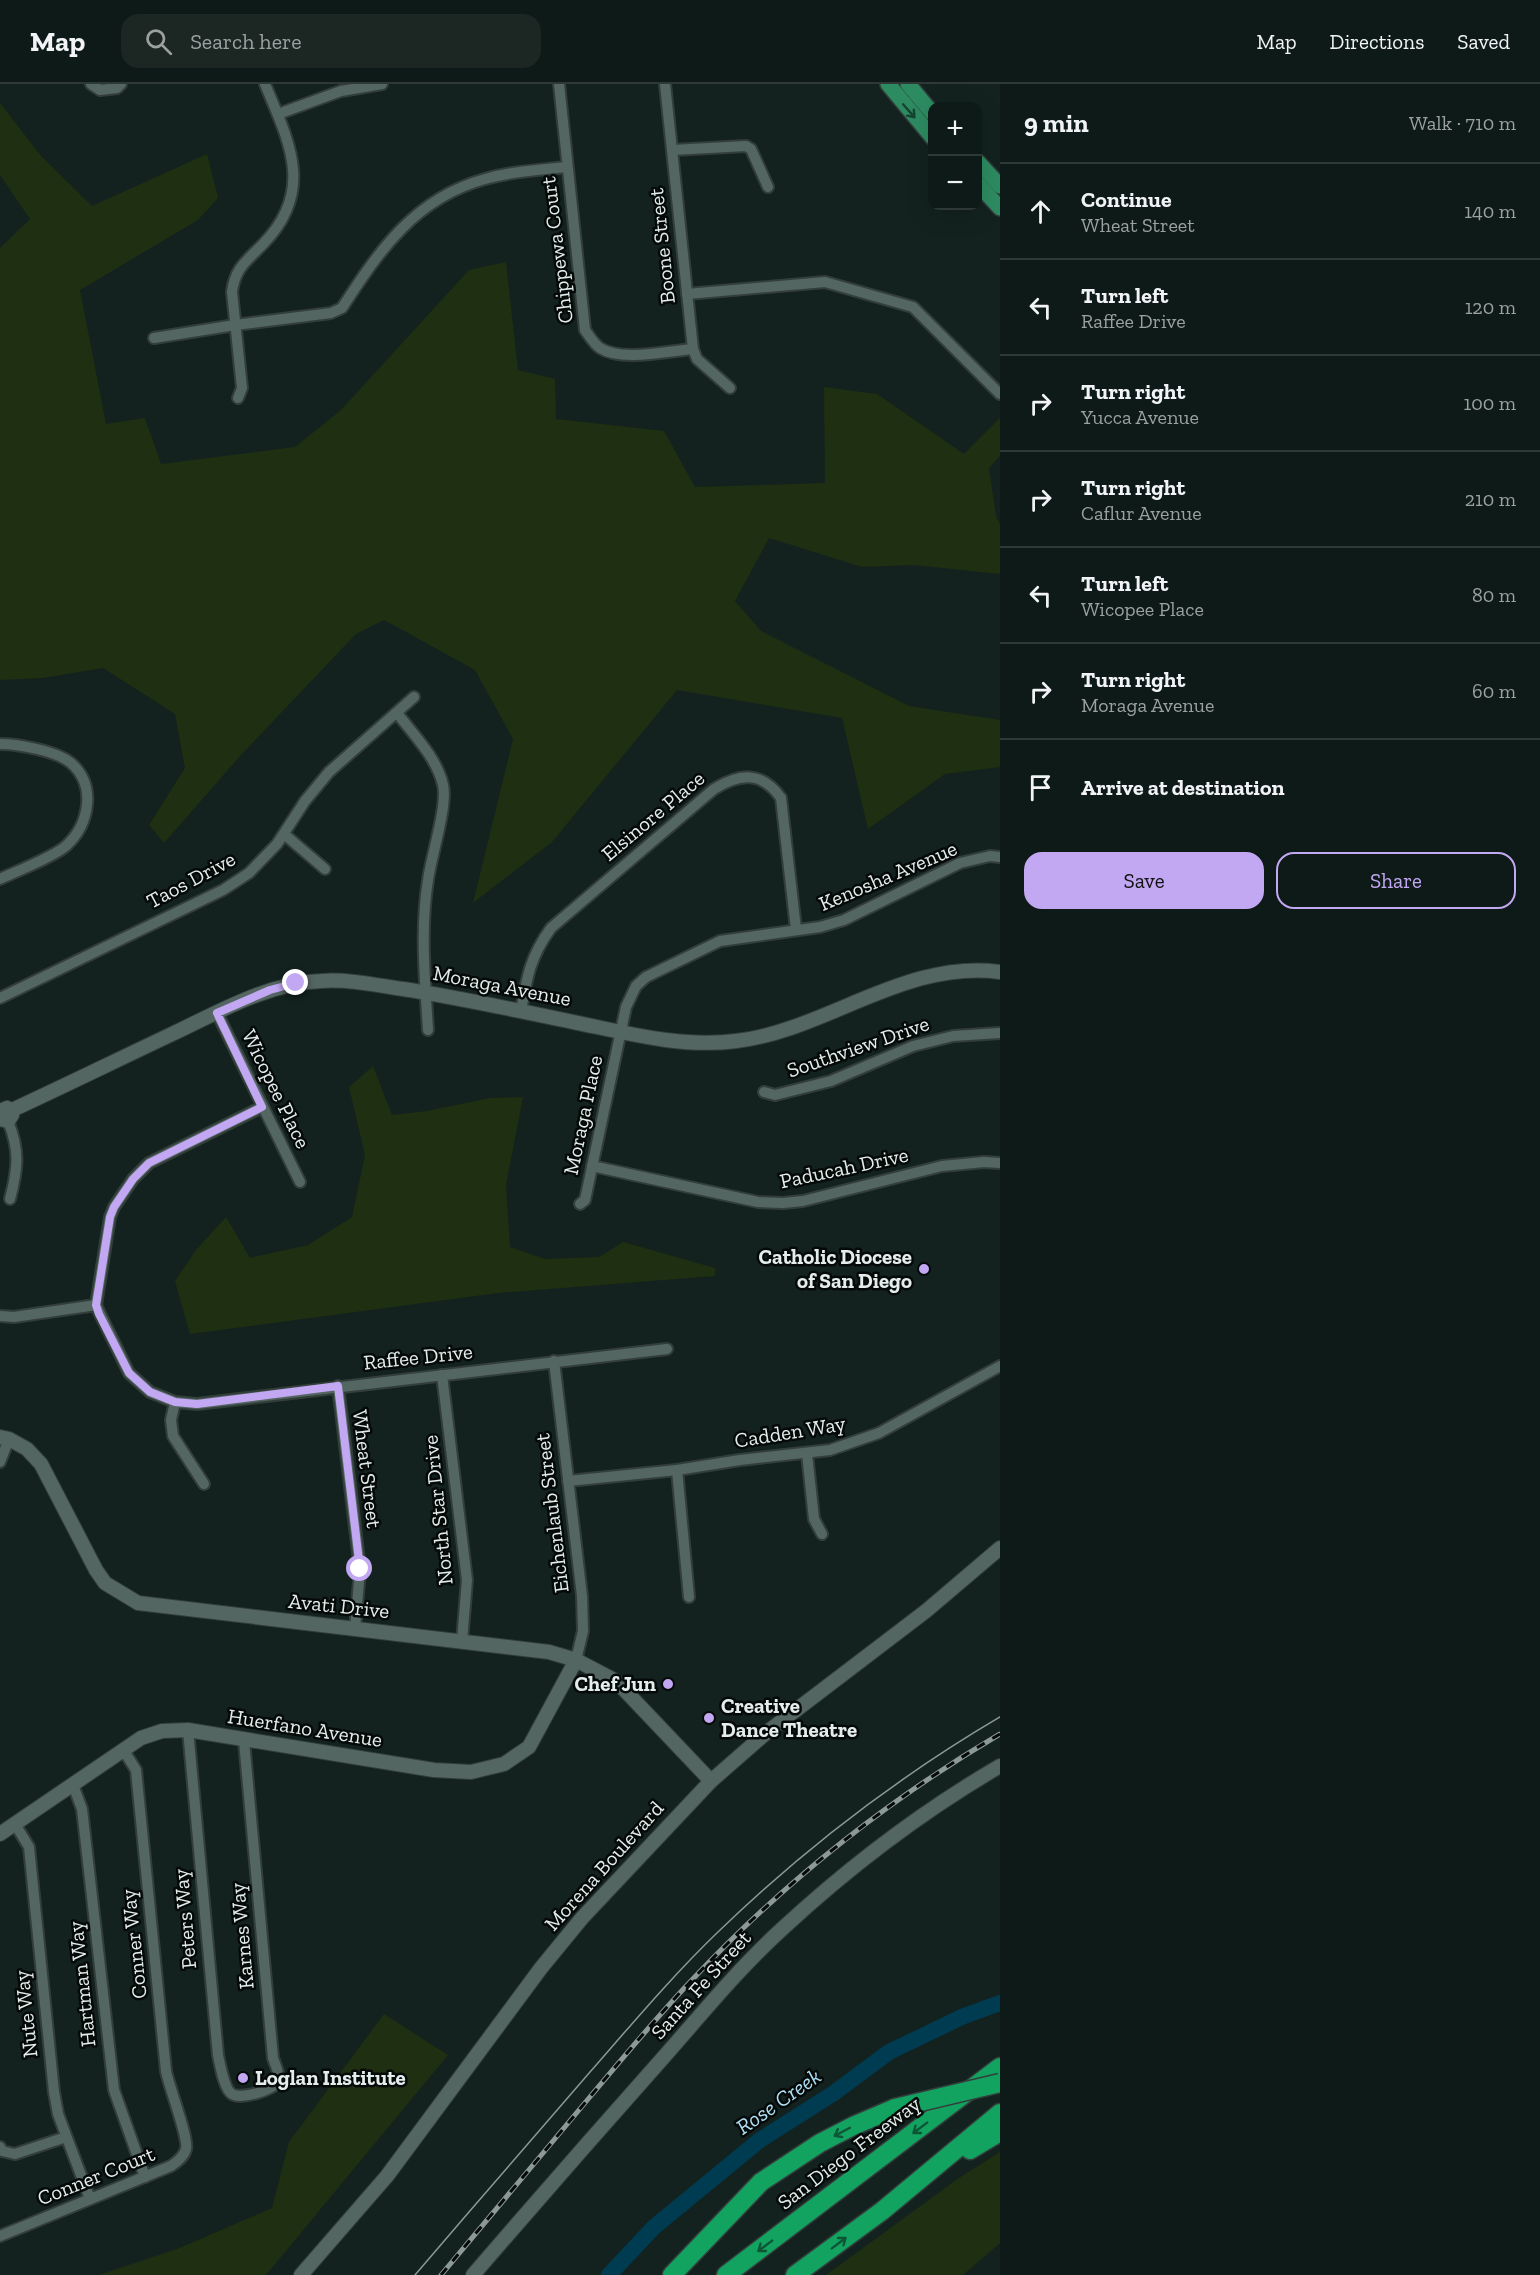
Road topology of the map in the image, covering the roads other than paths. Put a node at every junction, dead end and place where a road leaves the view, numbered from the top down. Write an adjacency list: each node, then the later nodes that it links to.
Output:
1 (121, 84): 8 (street)
2 (265, 84): 10 (street)
3 (382, 84): 10 (street)
4 (559, 84): 14 (street, Chippewa Court)
5 (665, 84): 12 (street, Boone Street)
6 (888, 84): 11 (main road, one-way to 11)
7 (908, 84): 9 (main road)
8 (95, 87)
9 (928, 108)
10 (278, 114): 20 (street)
11 (928, 132)
12 (672, 150): 16 (street); 19 (street, Boone Street)
13 (982, 166): 15 (main road)
14 (567, 167): 20 (street); 22 (street, Chippewa Court)
15 (1000, 186)
16 (768, 187)
17 (982, 188): 18 (main road)
18 (1000, 208)
19 (687, 294): 22 (street, Boone Street); 24 (street)
20 (235, 325): 21 (street); 25 (street)
21 (154, 338)
22 (693, 349): 23 (street)
23 (730, 388)
24 (1000, 394)
25 (238, 398)
26 (414, 697): 27 (street, Taos Drive)
27 (397, 712): 29 (street, Taos Drive); 35 (street)
28 (0, 744): 32 (street)
29 (284, 834): 31 (street); 36 (street, Taos Drive)
30 (1000, 857): 33 (street, Kenosha Avenue)
31 (325, 869)
32 (0, 879)
33 (796, 929): 37 (street, Elsinore Place); 40 (street, Kenosha Avenue)
34 (1000, 972): 40 (street, Moraga Avenue)
35 (426, 992): 37 (street, Moraga Avenue); 38 (street, Moraga Avenue); 39 (street)
36 (0, 998)
37 (520, 1011): 40 (street, Moraga Avenue)
38 (217, 1013): 43 (street, Wicopee Place); 44 (street, Moraga Avenue)
39 (428, 1030)
40 (620, 1032): 46 (street, Moraga Place)
41 (1000, 1033): 42 (street, Southview Drive)
42 (764, 1092)
43 (262, 1107): 47 (street, Wicopee Place); 50 (street)
44 (3, 1112): 48 (street)
45 (1000, 1162): 46 (street, Paducah Drive)
46 (592, 1166): 49 (street, Moraga Place)
47 (300, 1182)
48 (10, 1198)
49 (580, 1204)
50 (96, 1305): 51 (street); 57 (street)
51 (0, 1316)
52 (666, 1349): 53 (street, Raffee Drive)
53 (554, 1361): 55 (street, Raffee Drive); 62 (street, Eichenlaub Street)
54 (1000, 1366): 59 (street, Cadden Way)
55 (442, 1375): 56 (street, Raffee Drive); 68 (street, North Star Drive)
56 (338, 1386): 57 (street, Raffee Drive); 67 (street, Wheat Street)
57 (175, 1402): 63 (street)
58 (5, 1438): 60 (street); 67 (street, Avati Drive)
59 (807, 1454): 61 (street, Cadden Way); 64 (street)
60 (0, 1462)
61 (677, 1470): 62 (street, Cadden Way); 66 (street)
62 (568, 1480): 69 (street, Eichenlaub Street)
63 (204, 1484)
64 (822, 1534)
65 (1000, 1548): 74 (street, Morena Boulevard)
66 (689, 1597)
67 (355, 1629): 68 (street, Avati Drive)
68 (462, 1641): 69 (street, Avati Drive)
69 (576, 1660): 71 (street, Huerfano Avenue); 74 (street, Avati Drive)
70 (188, 1731): 71 (street, Huerfano Avenue); 72 (street, Huerfano Avenue); 80 (street, Peters Way)
71 (244, 1741): 80 (street, Karnes Way)
72 (124, 1750): 75 (street, Huerfano Avenue); 83 (street, Conner Way)
73 (1000, 1766): 91 (street, Santa Fe Street)
74 (711, 1781): 90 (street, Morena Boulevard)
75 (73, 1785): 76 (street, Huerfano Avenue); 86 (street, Hartman Way)
76 (15, 1824): 77 (street, Huerfano Avenue); 84 (street, Nute Way)
77 (0, 1834)
78 (1000, 2067): 93 (highway, San Diego Freeway, one-way to 93)
79 (1000, 2083): 92 (highway, one-way to 92, bridge)
80 (238, 2096)
81 (1000, 2113): 88 (highway)
82 (1000, 2132): 88 (highway)
83 (185, 2133): 86 (street, Conner Court)
84 (66, 2137): 85 (street); 87 (street, Nute Way)
85 (0, 2147)
86 (145, 2177): 87 (street, Conner Court)
87 (90, 2199): 89 (street, Conner Court)
88 (882, 2211): 94 (highway, one-way to 88)
89 (0, 2236)
90 (301, 2275)
91 (473, 2275)
92 (672, 2275)
93 (726, 2275)
94 (795, 2275)

